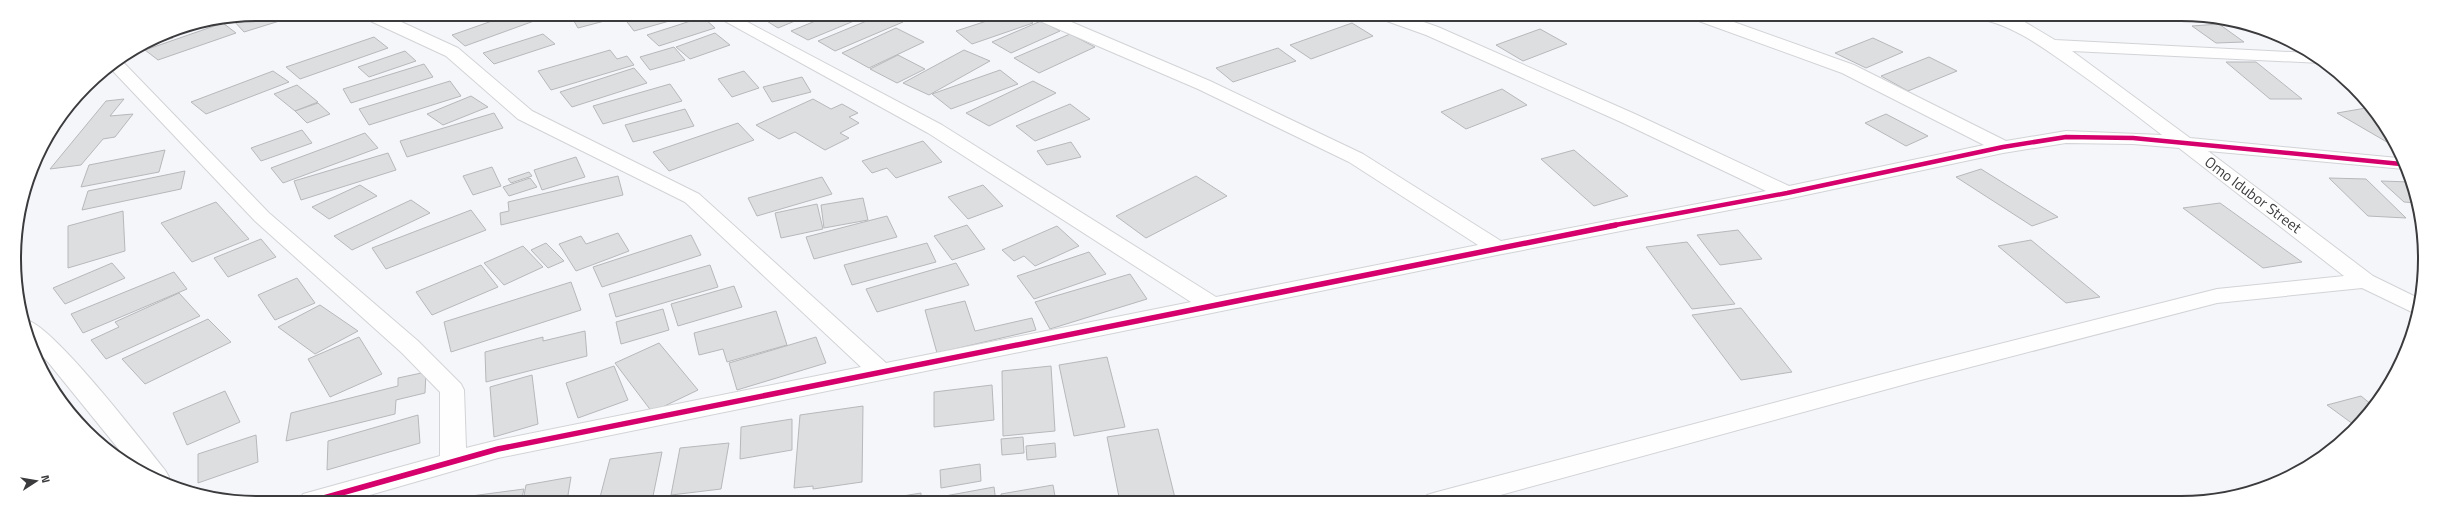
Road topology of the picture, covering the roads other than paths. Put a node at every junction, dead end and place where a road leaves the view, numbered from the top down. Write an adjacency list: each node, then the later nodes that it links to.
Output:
1 (385, 21): 19 (street)
2 (733, 21): 16 (street)
3 (1055, 21): 14 (street)
4 (1404, 21): 13 (street)
5 (1716, 21): 11 (street)
6 (2012, 21): 7 (street, Omo Idubor Street)
7 (2050, 45): 8 (street); 10 (street, Omo Idubor Street)
8 (2308, 59)
9 (118, 67): 20 (street)
10 (2183, 142): 11 (street); 12 (street); 15 (street, Omo Idubor Street)
11 (2003, 147): 13 (street)
12 (2398, 164)
13 (1787, 192): 14 (street)
14 (1497, 248): 16 (street)
15 (2365, 281): 17 (street, Omo Idubor Street); 23 (street)
16 (1212, 305): 19 (street)
17 (2413, 305)
18 (34, 335): 21 (street)
19 (881, 372): 20 (street)
20 (453, 461): 22 (street)
21 (151, 471)
22 (330, 496)
23 (1459, 496)

